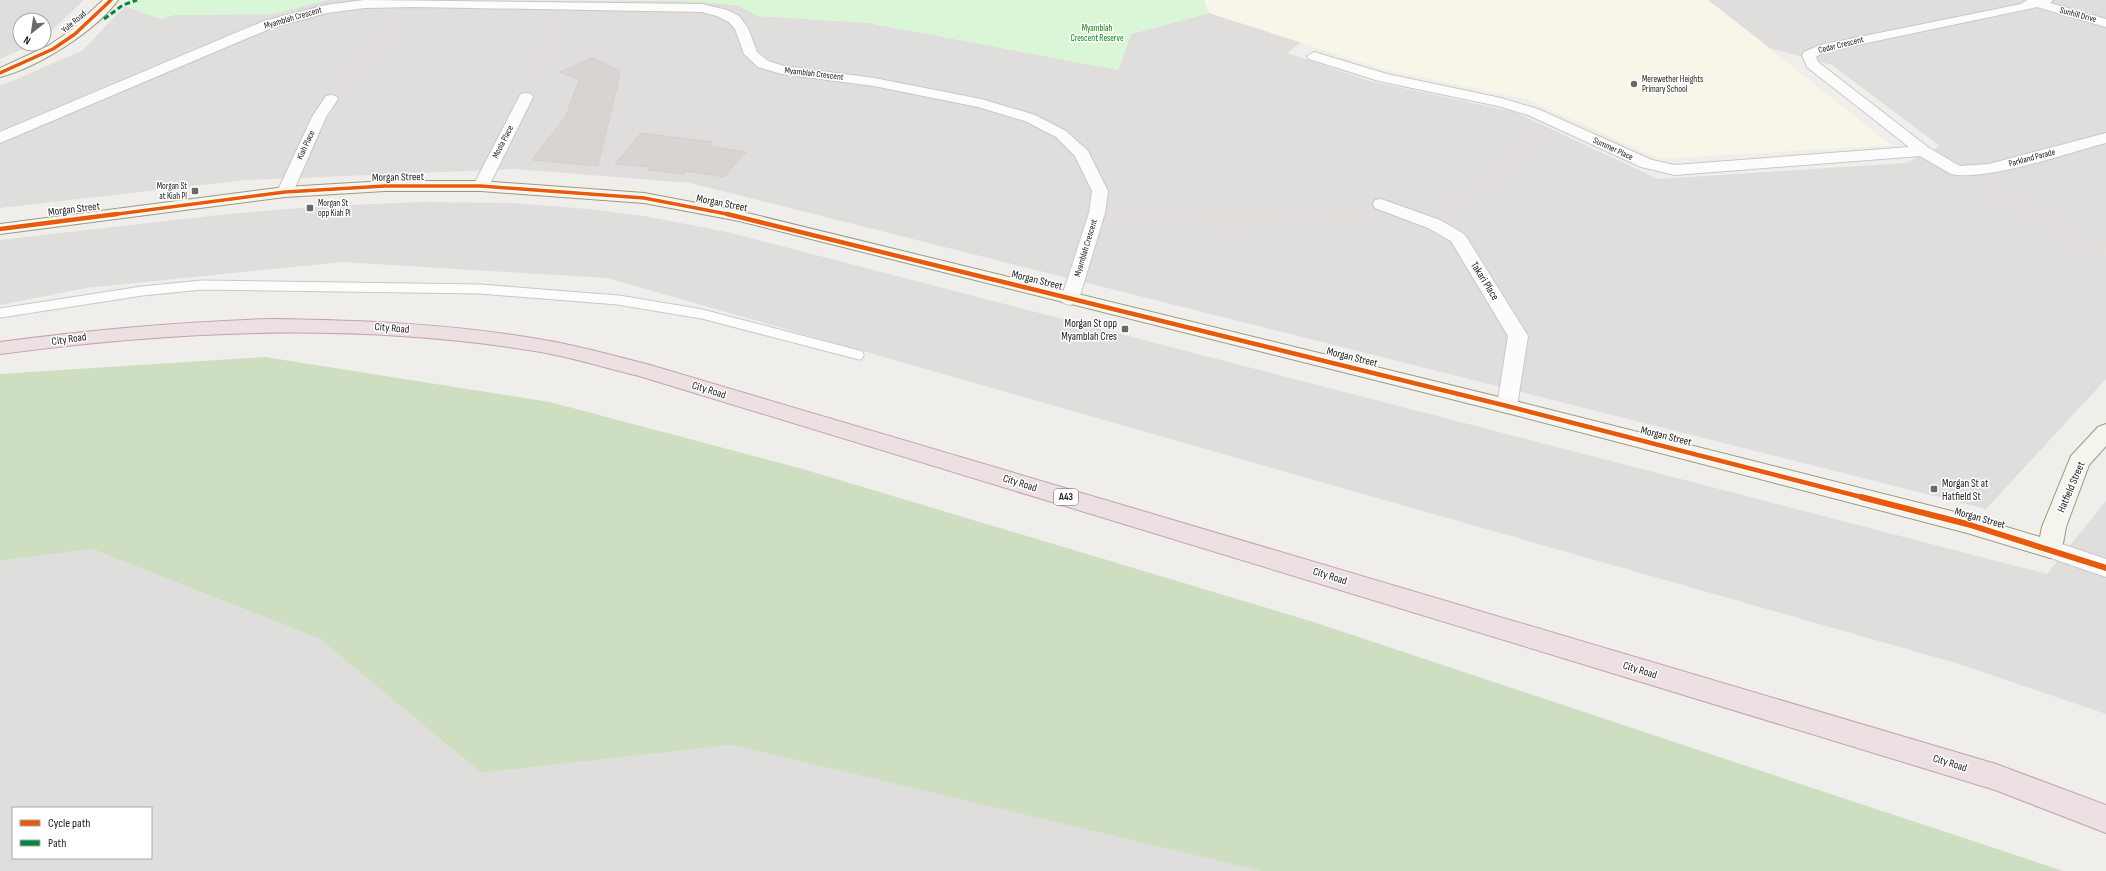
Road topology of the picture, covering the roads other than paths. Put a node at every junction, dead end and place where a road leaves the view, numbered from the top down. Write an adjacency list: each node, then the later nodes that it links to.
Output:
1 (111, 0): 5 (street, Yule Road)
2 (2037, 1): 3 (street, Sunhill Drive); 10 (street, Cedar Crescent)
3 (2106, 23)
4 (1314, 56): 10 (street, Summer Place)
5 (0, 73)
6 (526, 97): 12 (street, Moola Place)
7 (331, 99): 13 (street, Kiah Place)
8 (0, 138): 16 (street, Myamblah Crescent)
9 (2106, 138): 11 (street, Parkland Parade)
10 (1923, 151): 11 (street, Cedar Crescent)
11 (1957, 171)
12 (481, 186): 13 (street, Morgan Street); 16 (street, Morgan Street)
13 (284, 192): 15 (street, Morgan Street)
14 (1381, 204): 20 (street, Takari Place)
15 (0, 229)
16 (1070, 299): 20 (street, Morgan Street)
17 (0, 313): 19 (lane)
18 (0, 348): 24 (highway, City Road / A43)
19 (859, 355)
20 (1507, 406): 22 (street, Morgan Street)
21 (2106, 432): 22 (street, Hatfield Street)
22 (2050, 549): 23 (street)
23 (2106, 568)
24 (2106, 819)

